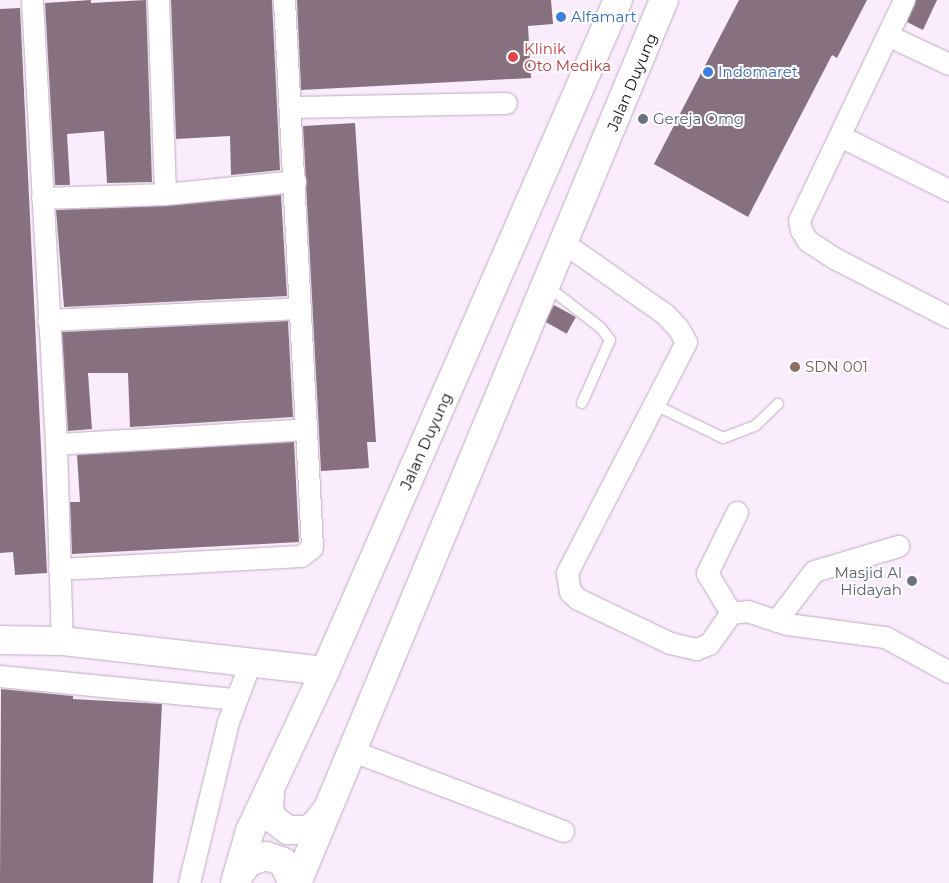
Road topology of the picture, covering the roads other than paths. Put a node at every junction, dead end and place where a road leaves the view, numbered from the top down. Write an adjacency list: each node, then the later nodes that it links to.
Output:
1 (32, 0): 15 (street)
2 (158, 0): 14 (street)
3 (284, 0): 10 (street)
4 (618, 0): 34 (main road, Jalan Duyung)
5 (664, 0): 16 (main road, Jalan Duyung)
6 (904, 0): 7 (street)
7 (889, 36): 8 (street); 11 (street)
8 (949, 64)
9 (506, 103): 10 (street)
10 (292, 107): 12 (street)
11 (840, 136): 13 (street); 19 (street)
12 (295, 181): 14 (street); 18 (street)
13 (949, 190)
14 (165, 194): 15 (street)
15 (42, 198): 20 (street)
16 (564, 243): 17 (main road, Jalan Duyung); 22 (street)
17 (546, 286): 21 (lane); 38 (main road, Jalan Duyung)
18 (300, 308): 20 (street); 24 (street)
19 (949, 317)
20 (48, 320): 25 (street)
21 (582, 403)
22 (653, 404): 23 (lane); 29 (street)
23 (778, 404)
24 (305, 430): 25 (street); 28 (street)
25 (56, 444): 28 (street)
26 (737, 512): 29 (street)
27 (898, 546): 30 (street)
28 (60, 569): 32 (street)
29 (731, 612): 30 (street)
30 (776, 621): 35 (street)
31 (0, 640): 32 (main road)
32 (62, 641): 33 (main road)
33 (250, 663): 34 (main road); 37 (street)
34 (325, 671): 39 (main road, Jalan Duyung)
35 (949, 672)
36 (0, 676): 37 (street)
37 (236, 699): 43 (street)
38 (350, 750): 40 (main road, Jalan Duyung); 41 (street)
39 (270, 791): 40 (main road); 42 (main road, Jalan Duyung)
40 (325, 810): 44 (main road, Jalan Duyung)
41 (563, 831)
42 (236, 880): 44 (main road)
43 (189, 883)
44 (295, 883)

